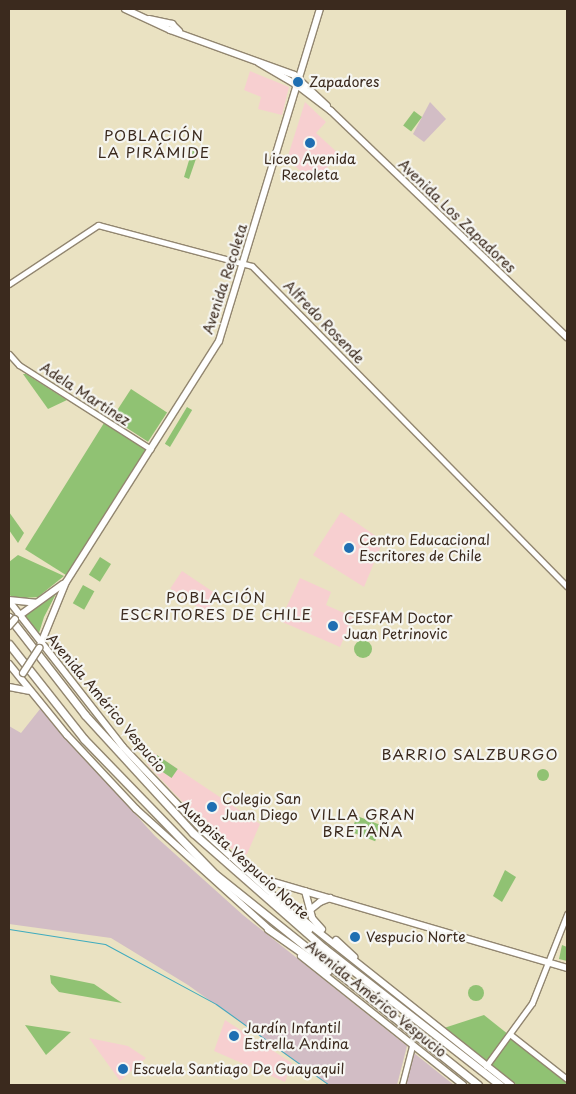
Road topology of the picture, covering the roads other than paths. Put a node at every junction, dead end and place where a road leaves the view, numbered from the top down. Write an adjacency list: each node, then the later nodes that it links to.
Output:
1 (125, 9): 3 (main road, Avenida Los Zapadores)
2 (320, 9): 4 (main road, Avenida Recoleta)
3 (259, 63): 4 (main road, Avenida Los Zapadores); 4 (main road, Avenida Los Zapadores)
4 (298, 82): 5 (main road, Avenida Los Zapadores); 5 (main road, Avenida Los Zapadores); 6 (main road, Avenida Recoleta)
5 (331, 111): 8 (main road, Avenida Los Zapadores)
6 (244, 265): 7 (street, Alfredo Rosende); 10 (main road, Avenida Recoleta); 12 (street, Alfredo Rosende)
7 (9, 284)
8 (567, 337)
9 (9, 354): 10 (street, Adela Martínez)
10 (151, 449): 11 (main road, Avenida Recoleta)
11 (66, 582): 14 (main road, Avenida Recoleta); 18 (main road, Avenida Recoleta)
12 (567, 586)
13 (9, 600): 14 (main road); 15 (main road, Avenida Américo Vespucio)
14 (37, 603): 15 (main road, Avenida Recoleta)
15 (14, 617): 16 (main road, Avenida Recoleta, bridge); 18 (main road, Avenida Américo Vespucio); 30 (highway, Autopista Vespucio Norte)
16 (9, 626)
17 (9, 644): 34 (highway, Autopista Vespucio Norte)
18 (40, 646): 20 (main road, Avenida Recoleta, bridge); 23 (main road, Avenida Américo Vespucio)
19 (9, 664): 20 (main road, Avenida Américo Vespucio)
20 (21, 676): 21 (main road, Avenida Recoleta); 22 (main road, Avenida Américo Vespucio)
21 (9, 686): 22 (main road)
22 (30, 691): 29 (main road, Avenida Américo Vespucio)
23 (249, 875): 24 (main road); 25 (main road, Avenida Américo Vespucio)
24 (305, 891): 26 (main road); 27 (main road)
25 (272, 895): 30 (highway); 32 (main road, Avenida Américo Vespucio)
26 (332, 898): 27 (main road); 31 (main road)
27 (310, 910): 32 (main road)
28 (567, 914): 31 (street)
29 (268, 929): 34 (highway); 36 (main road, Avenida Américo Vespucio)
30 (336, 958): 42 (highway, Autopista Vespucio Norte)
31 (548, 962): 33 (main road); 35 (street)
32 (358, 964): 37 (main road, Avenida Américo Vespucio)
33 (567, 968)
34 (389, 1014): 41 (highway, Autopista Vespucio Norte)
35 (511, 1035): 37 (street); 38 (street)
36 (412, 1046): 39 (street); 40 (main road, Avenida Américo Vespucio)
37 (486, 1066): 43 (main road, Avenida Américo Vespucio)
38 (567, 1079)
39 (402, 1085)
40 (463, 1085)
41 (478, 1085)
42 (500, 1085)
43 (511, 1085)

